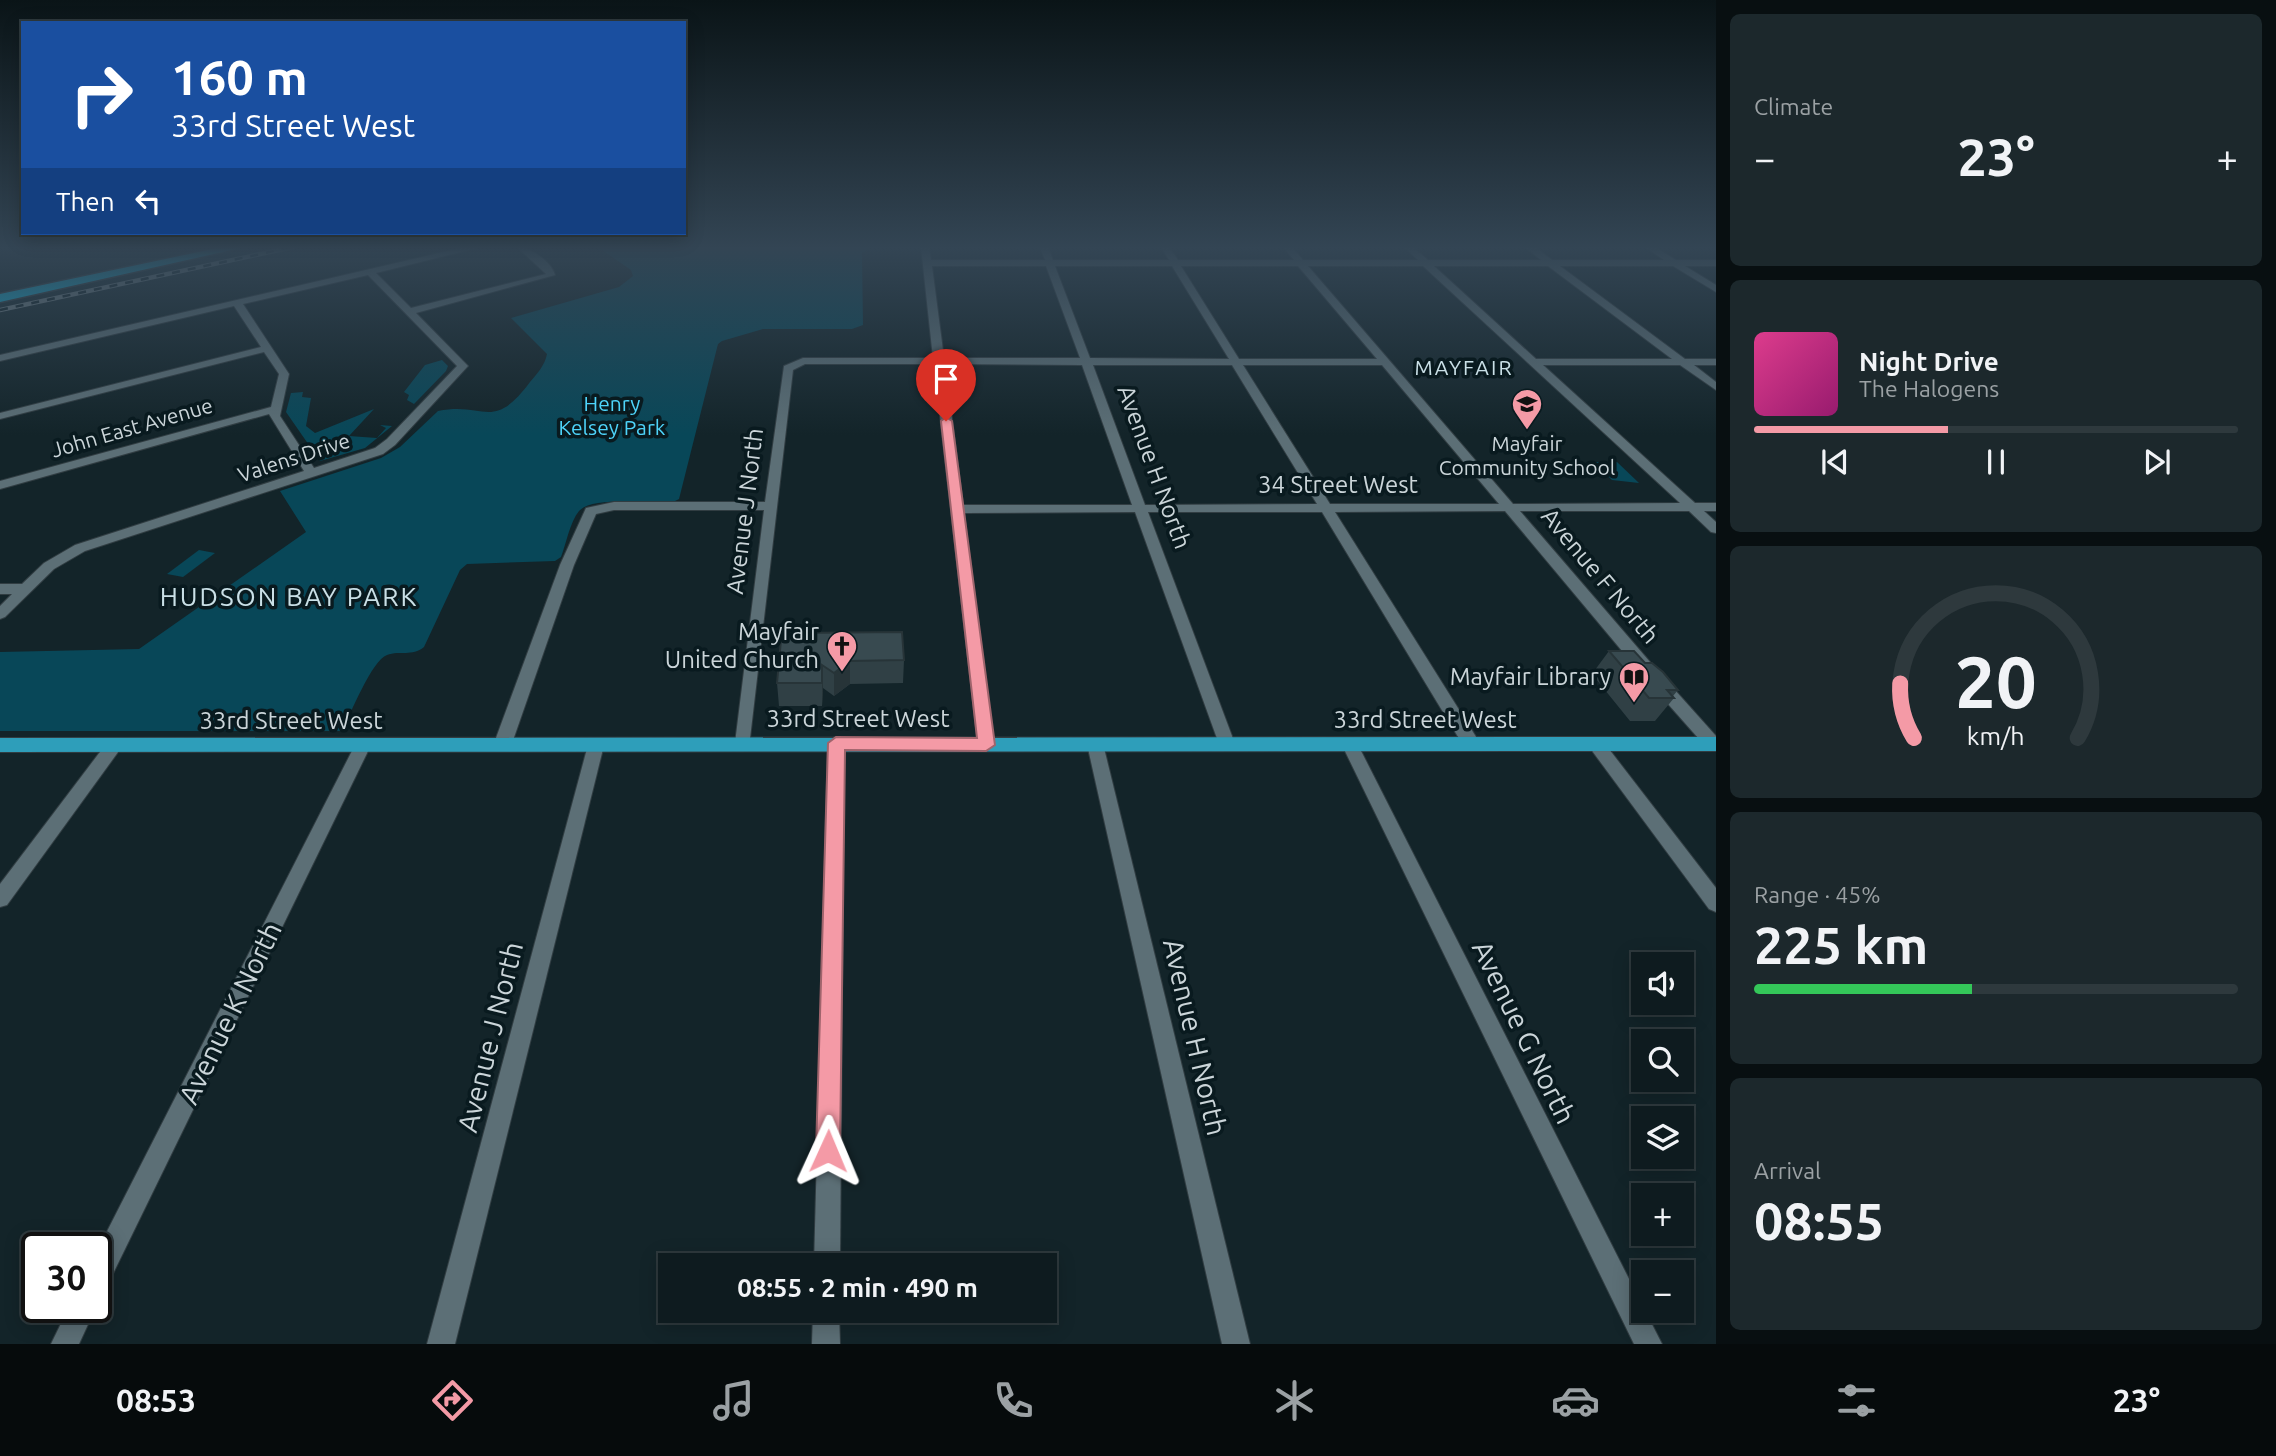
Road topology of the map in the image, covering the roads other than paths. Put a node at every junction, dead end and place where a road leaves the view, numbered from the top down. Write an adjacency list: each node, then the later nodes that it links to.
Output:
1 (209, 310): 12 (street)
2 (241, 310): 11 (street)
3 (416, 310): 10 (street)
4 (933, 310): 13 (street)
5 (1068, 310): 14 (street, Avenue H North)
6 (1204, 310): 15 (street)
7 (1340, 310): 16 (street, Avenue F North)
8 (1475, 310): 17 (street)
9 (1612, 310): 18 (street)
10 (411, 311): 23 (street, Valens Drive)
11 (267, 348): 21 (street); 22 (street)
12 (0, 359)
13 (938, 361): 14 (street); 25 (street, Avenue J North); 31 (street)
14 (1088, 362): 15 (street); 29 (street, Avenue H North)
15 (1236, 362): 16 (street); 30 (street)
16 (1385, 362): 26 (street, Avenue F North)
17 (1532, 362): 18 (street); 27 (street)
18 (1682, 362): 19 (street); 20 (street)
19 (1716, 362)
20 (1716, 387)
21 (275, 409): 23 (street); 24 (street, John East Avenue)
22 (0, 416)
23 (311, 473): 34 (street, Valens Drive)
24 (0, 485)
25 (771, 506): 36 (street, Avenue J North); 49 (street)
26 (1509, 507): 27 (street, 34 Street West); 30 (street, 34 Street West); 42 (street, Avenue F North)
27 (1692, 507): 28 (street, 34 Street West); 32 (street)
28 (1716, 507)
29 (1140, 508): 30 (street, 34 Street West); 31 (street, 34 Street West); 40 (street, Avenue H North)
30 (1324, 508): 48 (street)
31 (959, 509): 46 (street)
32 (1716, 529)
33 (0, 589): 34 (street)
34 (23, 589): 35 (street, Valens Drive)
35 (0, 614)
36 (743, 743): 37 (main road, 33rd Street West); 45 (main road, 33rd Street West)
37 (836, 743): 46 (main road, 33rd Street West); 53 (street)
38 (115, 744): 43 (main road, 33rd Street West); 44 (main road, 33rd Street West); 50 (street)
39 (1095, 744): 40 (main road, 33rd Street West); 46 (main road, 33rd Street West); 59 (street, Avenue H North)
40 (1227, 744): 47 (main road, 33rd Street West)
41 (1596, 744): 42 (main road, 33rd Street West); 48 (main road, 33rd Street West); 51 (street)
42 (1714, 744)
43 (0, 745)
44 (363, 745): 49 (main road, 33rd Street West); 52 (street, Avenue K North)
45 (596, 745): 49 (main road, 33rd Street West); 57 (street, Avenue J North)
46 (986, 745)
47 (1350, 745): 48 (main road, 33rd Street West); 60 (street, Avenue G North)
48 (1472, 745)
49 (502, 746)
50 (0, 900)
51 (1716, 903)
52 (112, 1249)
53 (827, 1253)
54 (75, 1323): 56 (street)
55 (826, 1323): 58 (street)
56 (65, 1344)
57 (441, 1344)
58 (825, 1344)
59 (1236, 1344)
60 (1648, 1344)

